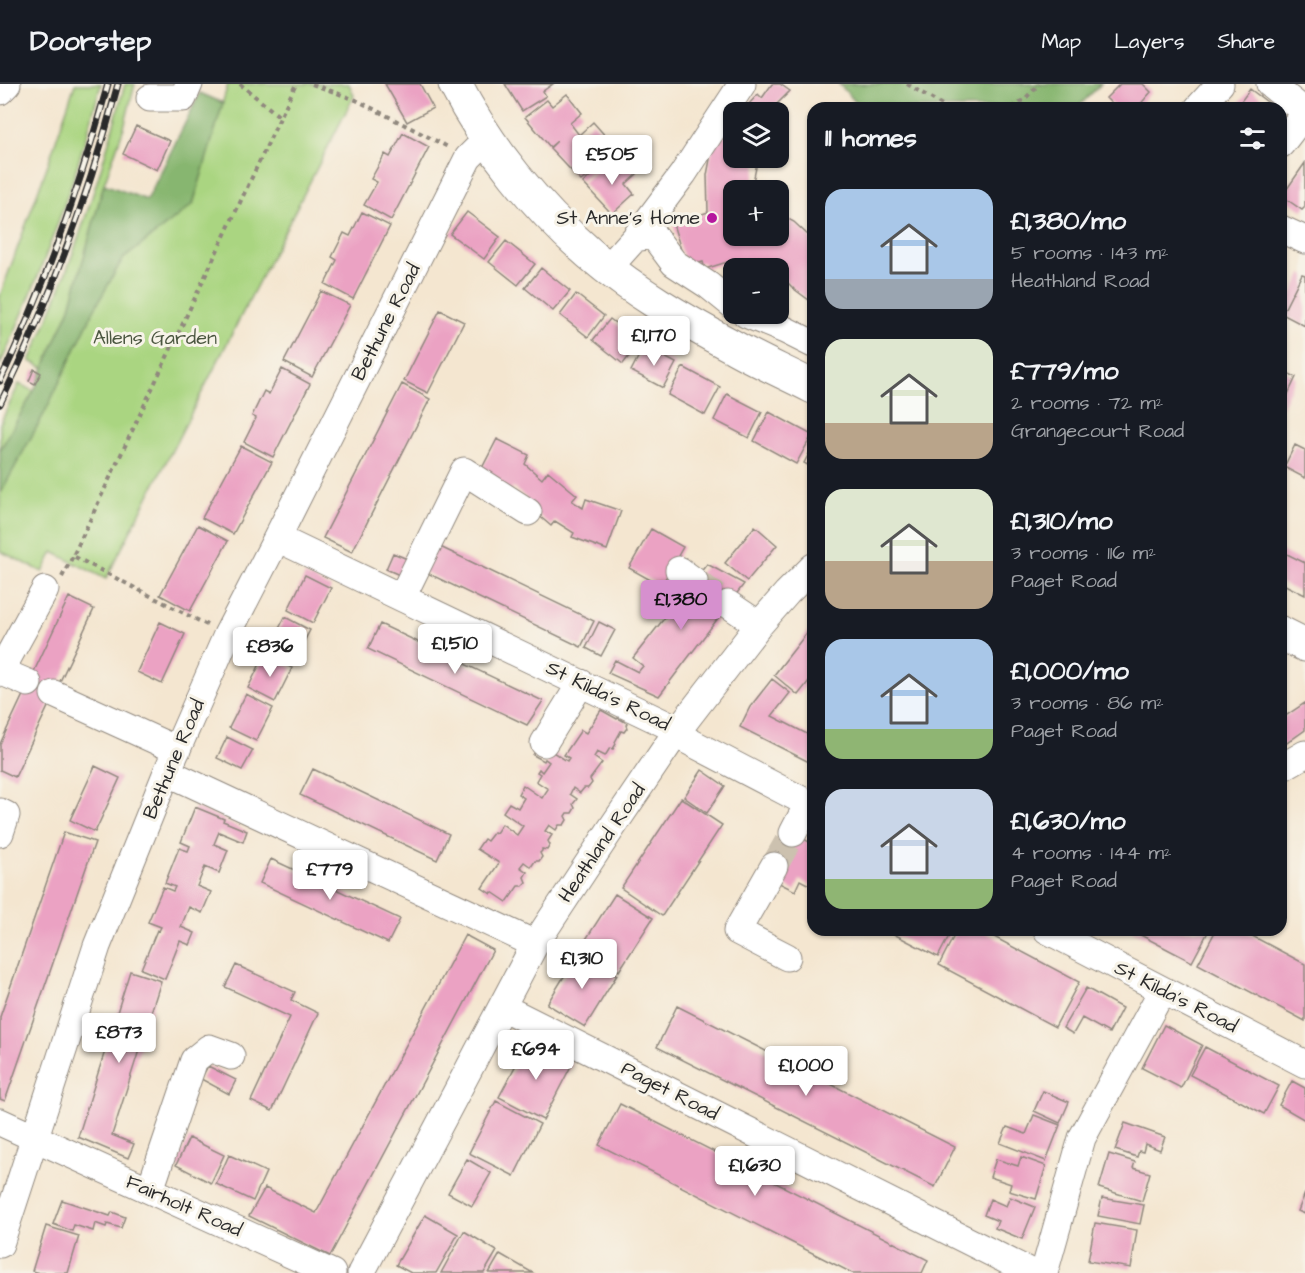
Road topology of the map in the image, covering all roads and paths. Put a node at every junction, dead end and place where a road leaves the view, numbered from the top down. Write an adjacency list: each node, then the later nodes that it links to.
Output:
1 (7, 84): 12 (street)
2 (189, 84): 13 (street)
3 (240, 84): 18 (path)
4 (296, 84): 18 (path)
5 (312, 84): 21 (path)
6 (455, 84): 20 (main road)
7 (742, 84): 23 (street)
8 (907, 84): 14 (path)
9 (1039, 84): 15 (path)
10 (1220, 84): 16 (street)
11 (1270, 84): 17 (street)
12 (0, 91)
13 (150, 98)
14 (937, 102)
15 (1021, 102)
16 (1204, 102)
17 (1305, 112): 19 (street)
18 (280, 117): 37 (path)
19 (1287, 136)
20 (488, 140): 25 (main road); 31 (street, Bethune Road)
21 (447, 147)
22 (1287, 232): 24 (street)
23 (635, 237): 25 (street); 26 (street)
24 (1305, 240)
25 (608, 268): 29 (main road)
26 (723, 297)
27 (770, 324): 28 (street)
28 (807, 341)
29 (807, 384)
30 (528, 512): 34 (street)
31 (278, 538): 34 (street, St Kilda's Road); 37 (street, Bethune Road)
32 (807, 573): 36 (street, Heathland Road)
33 (45, 590): 40 (street)
34 (402, 597): 42 (street, St Kilda's Road)
35 (728, 604): 36 (street)
36 (759, 625): 44 (street, Heathland Road)
37 (226, 635): 47 (street, Bethune Road)
38 (1287, 636): 39 (main road)
39 (1305, 645)
40 (0, 671): 41 (street)
41 (28, 683)
42 (581, 683): 44 (street, St Kilda's Road); 45 (street)
43 (54, 694): 47 (street)
44 (677, 732): 49 (street, St Kilda's Road); 56 (street, Heathland Road)
45 (544, 743)
46 (1305, 754): 48 (street)
47 (172, 761): 56 (street); 63 (street, Bethune Road)
48 (1287, 764)
49 (807, 803)
50 (807, 811): 53 (street)
51 (0, 812): 52 (street)
52 (0, 833)
53 (793, 833)
54 (774, 866): 57 (street)
55 (1058, 936): 58 (street, St Kilda's Road)
56 (535, 944): 59 (street, Heathland Road)
57 (787, 957)
58 (1162, 991): 61 (street, St Kilda's Road); 69 (street)
59 (502, 1007): 67 (street, Heathland Road); 68 (street, Paget Road)
60 (231, 1056): 64 (street)
61 (1305, 1064)
62 (0, 1122): 63 (street, Fairholt Road)
63 (35, 1138): 64 (street, Fairholt Road); 65 (street, Bethune Road)
64 (150, 1190): 66 (street, Fairholt Road)
65 (0, 1244)
66 (332, 1273)
67 (361, 1273)
68 (1032, 1273)
69 (1044, 1273)

